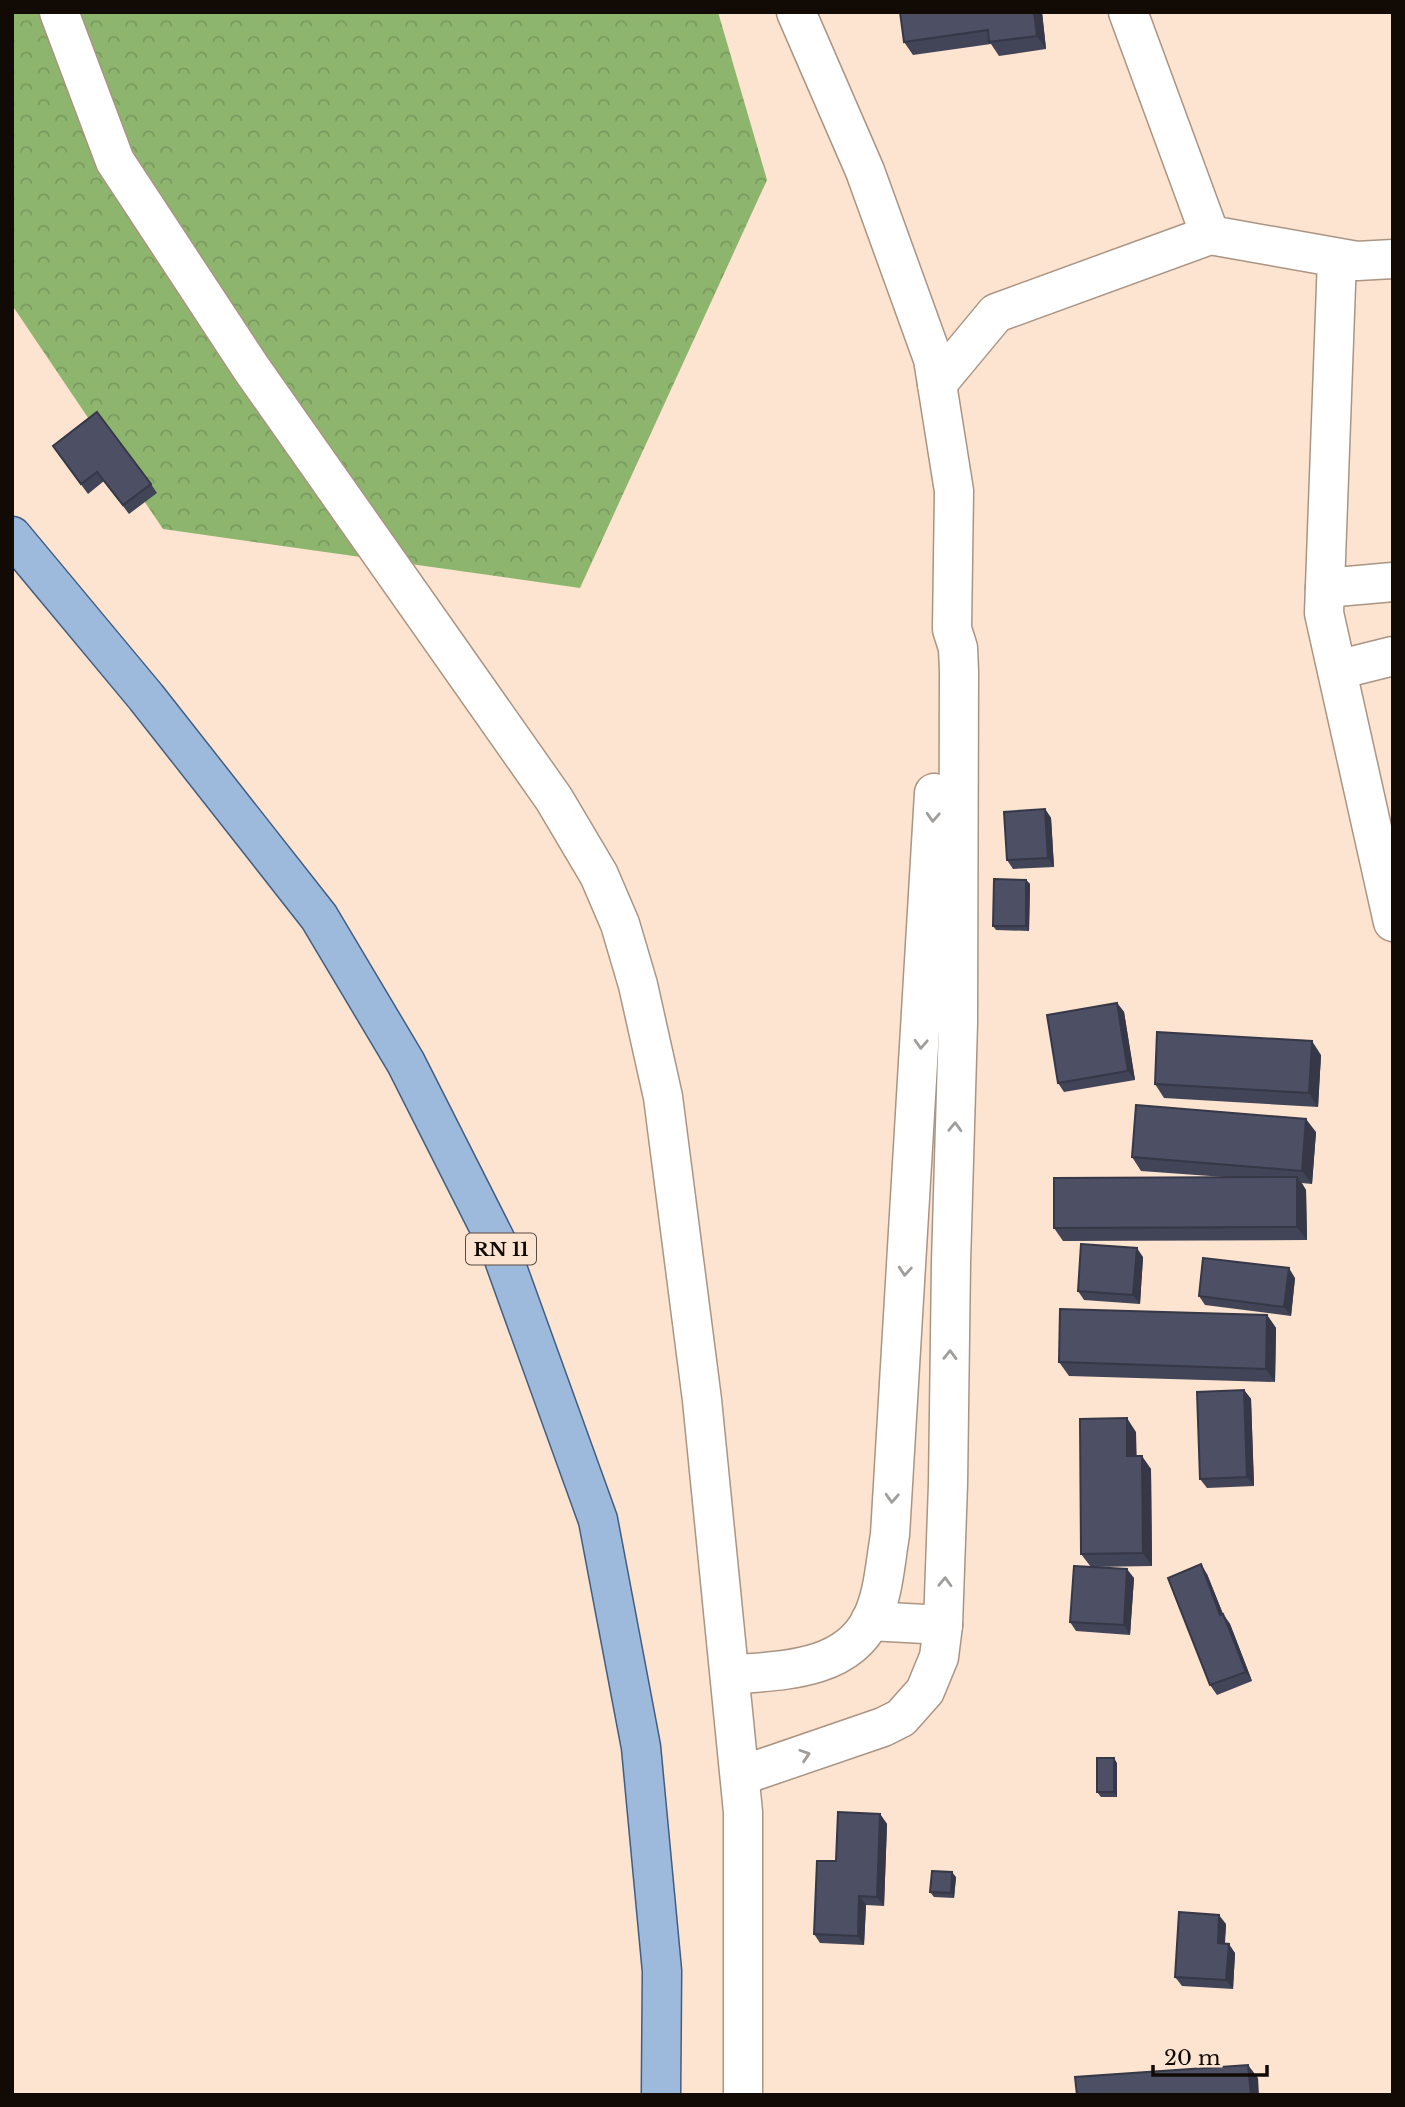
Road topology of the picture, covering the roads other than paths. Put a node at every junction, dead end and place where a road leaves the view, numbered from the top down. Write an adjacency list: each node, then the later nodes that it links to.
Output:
1 (59, 12): 17 (street)
2 (796, 12): 7 (street)
3 (1128, 12): 4 (street)
4 (1210, 235): 5 (street); 7 (street)
5 (1338, 258): 6 (street); 10 (street)
6 (1393, 259)
7 (937, 384): 11 (street)
8 (12, 536): 19 (main road, RN 11)
9 (1393, 582): 10 (street)
10 (1325, 588): 13 (street)
11 (952, 629): 15 (street, one-way to 15); 16 (street, one-way to 11)
12 (1393, 656): 13 (street)
13 (1337, 670): 14 (street)
14 (1393, 922)
15 (870, 1621): 16 (street); 17 (street)
16 (943, 1625): 18 (street, one-way to 16)
17 (730, 1675): 18 (street)
18 (740, 1776): 20 (street)
19 (661, 2095)
20 (743, 2095)

